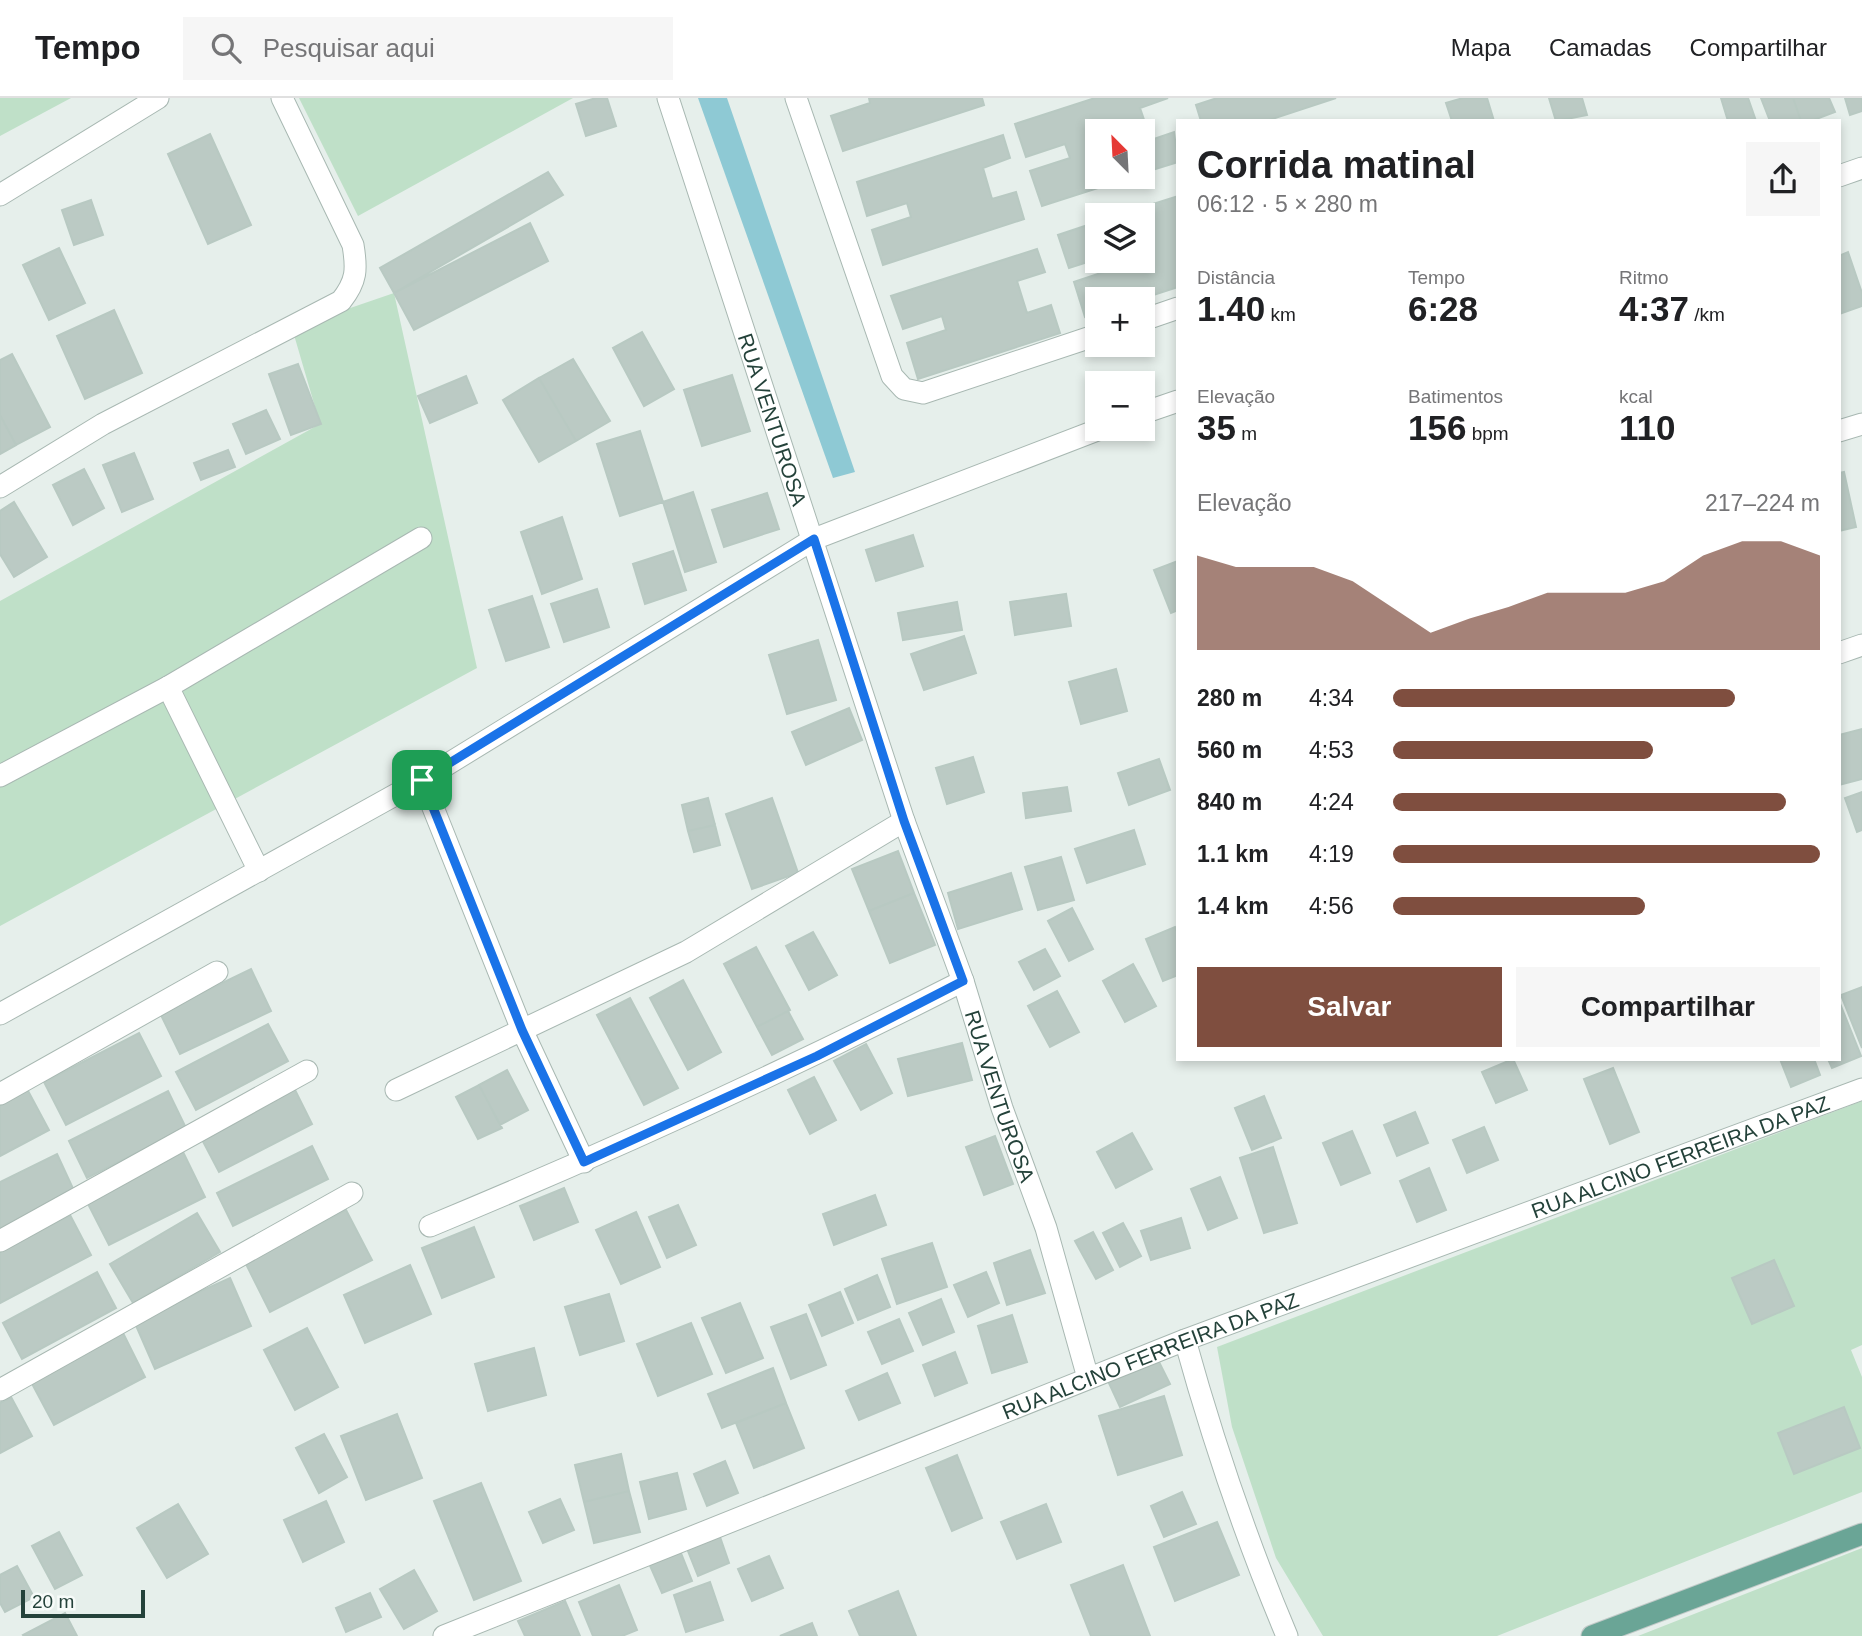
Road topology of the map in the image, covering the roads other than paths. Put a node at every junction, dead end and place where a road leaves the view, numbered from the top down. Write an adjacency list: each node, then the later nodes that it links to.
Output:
1 (158, 98): 7 (street)
2 (282, 98): 16 (street)
3 (668, 98): 18 (street, RUA VENTUROSA)
4 (796, 98): 10 (street)
5 (1862, 168): 6 (street)
6 (1841, 175)
7 (0, 195)
8 (1176, 310): 9 (street)
9 (1155, 316)
10 (1085, 339)
11 (1176, 402): 12 (street)
12 (1155, 409)
13 (1862, 424): 14 (street)
14 (1841, 430)
15 (1085, 435): 18 (street)
16 (0, 487)
17 (421, 538): 21 (street)
18 (814, 539): 23 (street); 24 (street, RUA VENTUROSA)
19 (1862, 645): 20 (street)
20 (1841, 652)
21 (168, 687): 22 (street); 25 (street)
22 (0, 776)
23 (422, 780): 25 (street); 29 (street)
24 (904, 821): 27 (street, RUA VENTUROSA); 29 (street)
25 (259, 870): 28 (street)
26 (218, 972): 33 (street)
27 (963, 981): 34 (street); 39 (street, RUA VENTUROSA)
28 (0, 1014)
29 (522, 1030): 32 (street); 34 (street)
30 (307, 1071): 37 (street)
31 (1862, 1089): 38 (street, RUA ALCINO FERREIRA DA PAZ)
32 (397, 1090)
33 (0, 1094)
34 (584, 1162): 36 (street)
35 (352, 1193): 40 (street)
36 (430, 1226)
37 (0, 1241)
38 (1185, 1340): 39 (street, RUA ALCINO FERREIRA DA PAZ); 43 (street)
39 (1088, 1378): 42 (street, RUA ALCINO FERREIRA DA PAZ)
40 (0, 1390)
41 (1862, 1534): 44 (main road)
42 (444, 1636)
43 (1287, 1636)
44 (1592, 1636)

